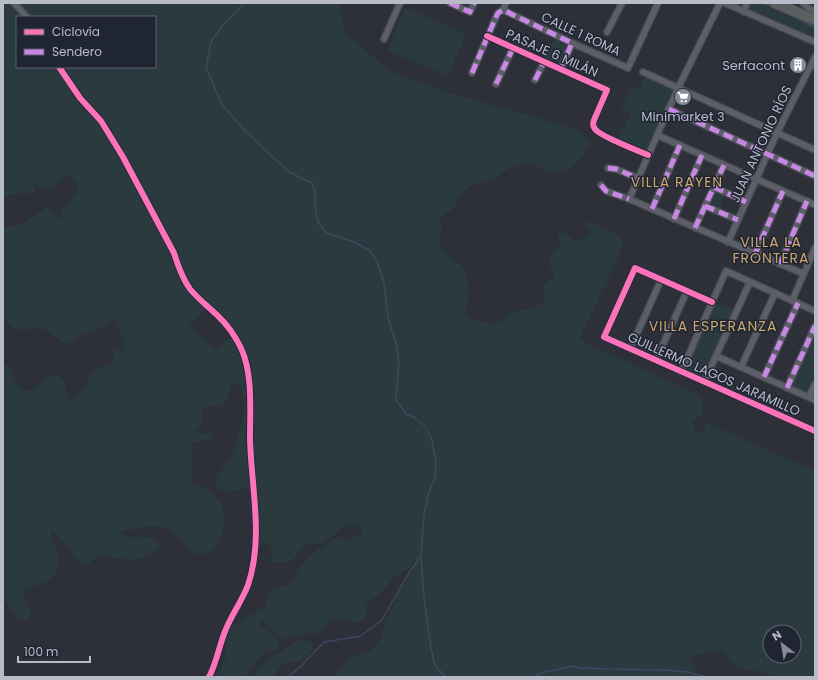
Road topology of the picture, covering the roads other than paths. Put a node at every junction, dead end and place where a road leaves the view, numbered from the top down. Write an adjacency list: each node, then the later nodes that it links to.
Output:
1 (14, 3): 16 (street)
2 (400, 3): 20 (street)
3 (450, 3): 4 (street)
4 (474, 3)
5 (506, 3): 13 (street)
6 (622, 3): 18 (street)
7 (658, 3): 22 (street, CALLE 1 ROMA)
8 (720, 3): 32 (street)
9 (725, 3): 15 (street)
10 (748, 3): 15 (street)
11 (775, 3): 17 (highway)
12 (803, 3): 14 (street)
13 (504, 10): 19 (street); 22 (street, CALLE 1 ROMA)
14 (815, 11)
15 (744, 12): 21 (street)
16 (26, 16)
17 (815, 20)
18 (607, 32)
19 (487, 36): 23 (street, PASAJE 6 MILÁN); 29 (street)
20 (384, 39)
21 (815, 42)
22 (572, 43): 27 (street)
23 (512, 48): 25 (street, PASAJE 6 MILÁN); 31 (street)
24 (815, 57): 34 (street, JUAN ANTONIO RÍOS)
25 (544, 62): 27 (street, PASAJE 6 MILÁN); 30 (street)
26 (60, 68): 83 (street)
27 (561, 70): 39 (street, PASAJE 6 MILÁN)
28 (643, 72): 32 (street)
29 (472, 73)
30 (535, 80)
31 (496, 84)
32 (678, 88): 33 (street); 34 (street)
33 (669, 109): 35 (street); 38 (street)
34 (777, 133): 37 (street); 38 (street, JUAN ANTONIO RÍOS)
35 (657, 135): 36 (street); 39 (street)
36 (680, 146): 40 (street); 54 (street)
37 (815, 150)
38 (767, 154): 43 (street); 45 (street, JUAN ANTONIO RÍOS)
39 (648, 155): 44 (street)
40 (702, 155): 41 (street); 55 (street)
41 (724, 164): 45 (street); 47 (street)
42 (608, 168): 44 (street)
43 (815, 176)
44 (637, 178): 49 (street)
45 (756, 179): 48 (street); 51 (street, JUAN ANTONIO RÍOS)
46 (601, 185): 49 (street)
47 (714, 187): 51 (street); 53 (street)
48 (783, 190): 50 (street); 60 (street)
49 (629, 199): 54 (street)
50 (807, 201): 52 (street); 61 (street)
51 (746, 202): 56 (street, JUAN ANTONIO RÍOS)
52 (815, 205)
53 (705, 206): 56 (street); 57 (street)
54 (652, 209): 55 (street)
55 (674, 219): 57 (street)
56 (738, 220): 58 (street, JUAN ANTONIO RÍOS)
57 (696, 228): 58 (street)
58 (728, 242): 60 (street)
59 (815, 248): 62 (street)
60 (755, 254): 61 (street)
61 (780, 264): 62 (street)
62 (804, 274): 68 (street)
63 (661, 280): 65 (street); 71 (street); 71 (street, GUILLERMO LAGOS JARAMILLO)
64 (750, 282): 66 (street); 67 (street); 72 (street)
65 (687, 291): 67 (street); 73 (street)
66 (775, 293): 68 (street); 74 (street)
67 (712, 302): 75 (street)
68 (795, 302): 69 (street); 76 (street)
69 (815, 311)
70 (815, 326): 79 (street)
71 (630, 349): 73 (street, GUILLERMO LAGOS JARAMILLO)
72 (716, 356): 74 (street); 77 (street)
73 (656, 360): 75 (street, GUILLERMO LAGOS JARAMILLO)
74 (741, 367): 76 (street)
75 (681, 372): 77 (street, GUILLERMO LAGOS JARAMILLO)
76 (764, 377): 79 (street)
77 (704, 382): 82 (street, GUILLERMO LAGOS JARAMILLO)
78 (815, 384): 80 (street)
79 (787, 388): 80 (street)
80 (809, 397): 81 (street)
81 (815, 400)
82 (815, 432)
83 (209, 677)

